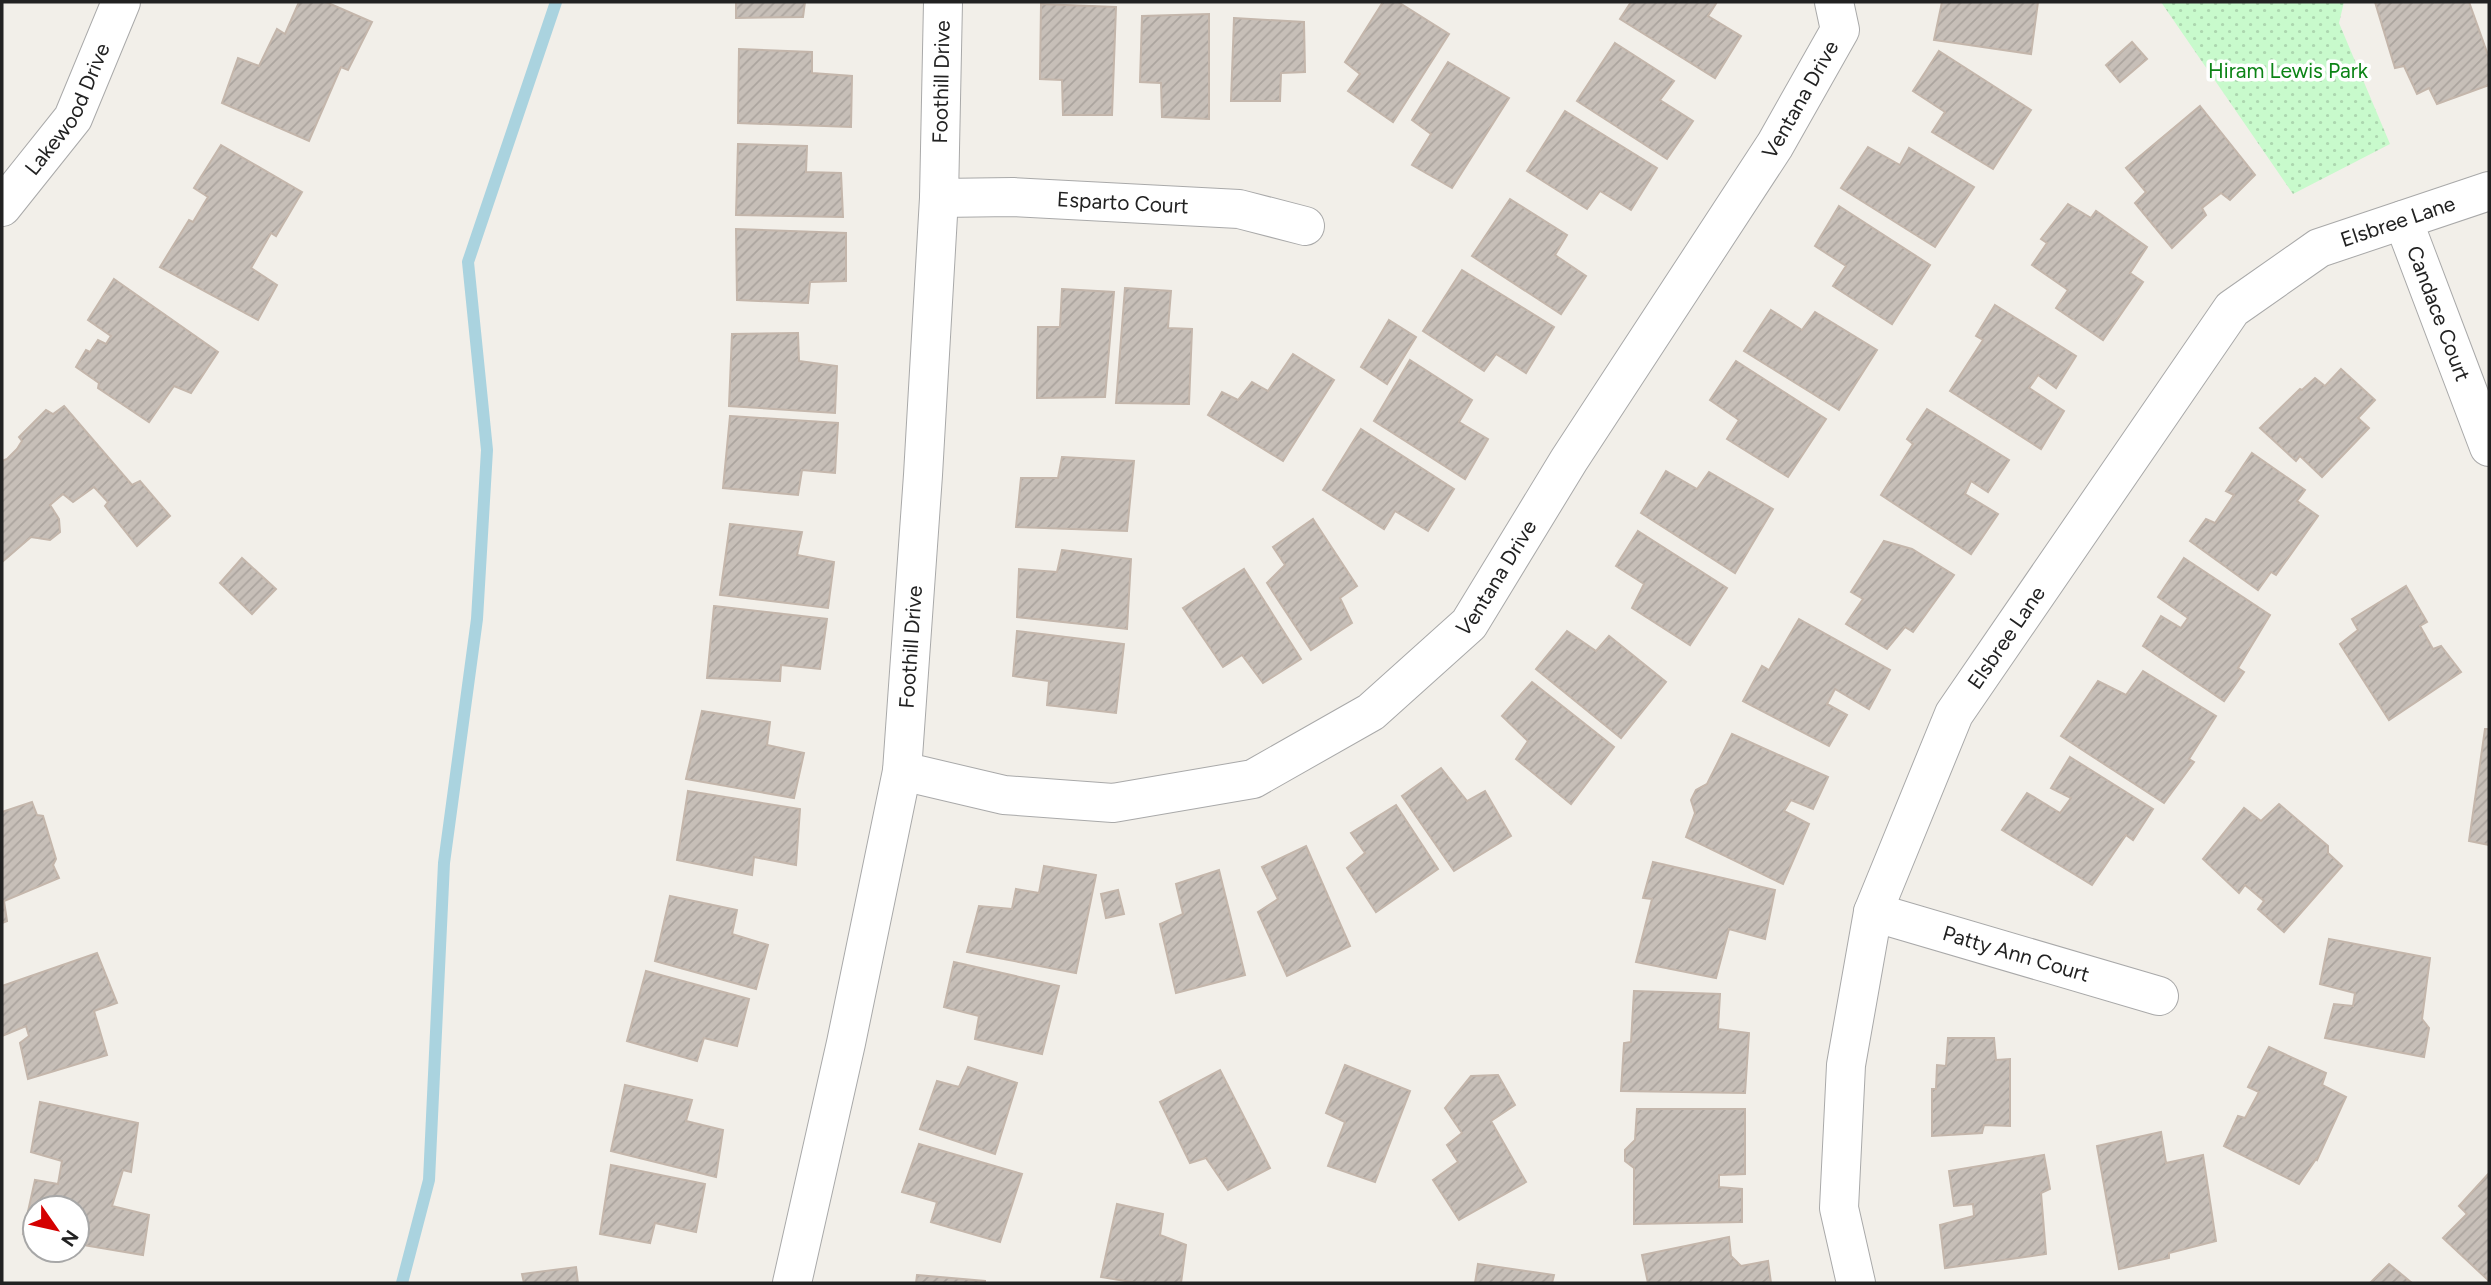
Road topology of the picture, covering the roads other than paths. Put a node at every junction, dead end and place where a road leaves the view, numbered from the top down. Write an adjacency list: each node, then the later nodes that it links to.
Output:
1 (121, 2): 6 (street, Lakewood Drive)
2 (943, 2): 5 (street, Foothill Drive)
3 (1834, 2): 10 (street, Ventana Drive)
4 (2489, 191): 7 (street, Elsbree Lane)
5 (939, 198): 8 (street, Esparto Court); 10 (street, Foothill Drive)
6 (2, 207)
7 (2403, 220): 9 (street, Candace Court); 11 (street, Elsbree Lane)
8 (1305, 226)
9 (2489, 447)
10 (902, 771): 13 (street, Foothill Drive)
11 (1873, 912): 12 (street, Patty Ann Court); 14 (street, Elsbree Lane)
12 (2160, 996)
13 (792, 1283)
14 (1856, 1283)

